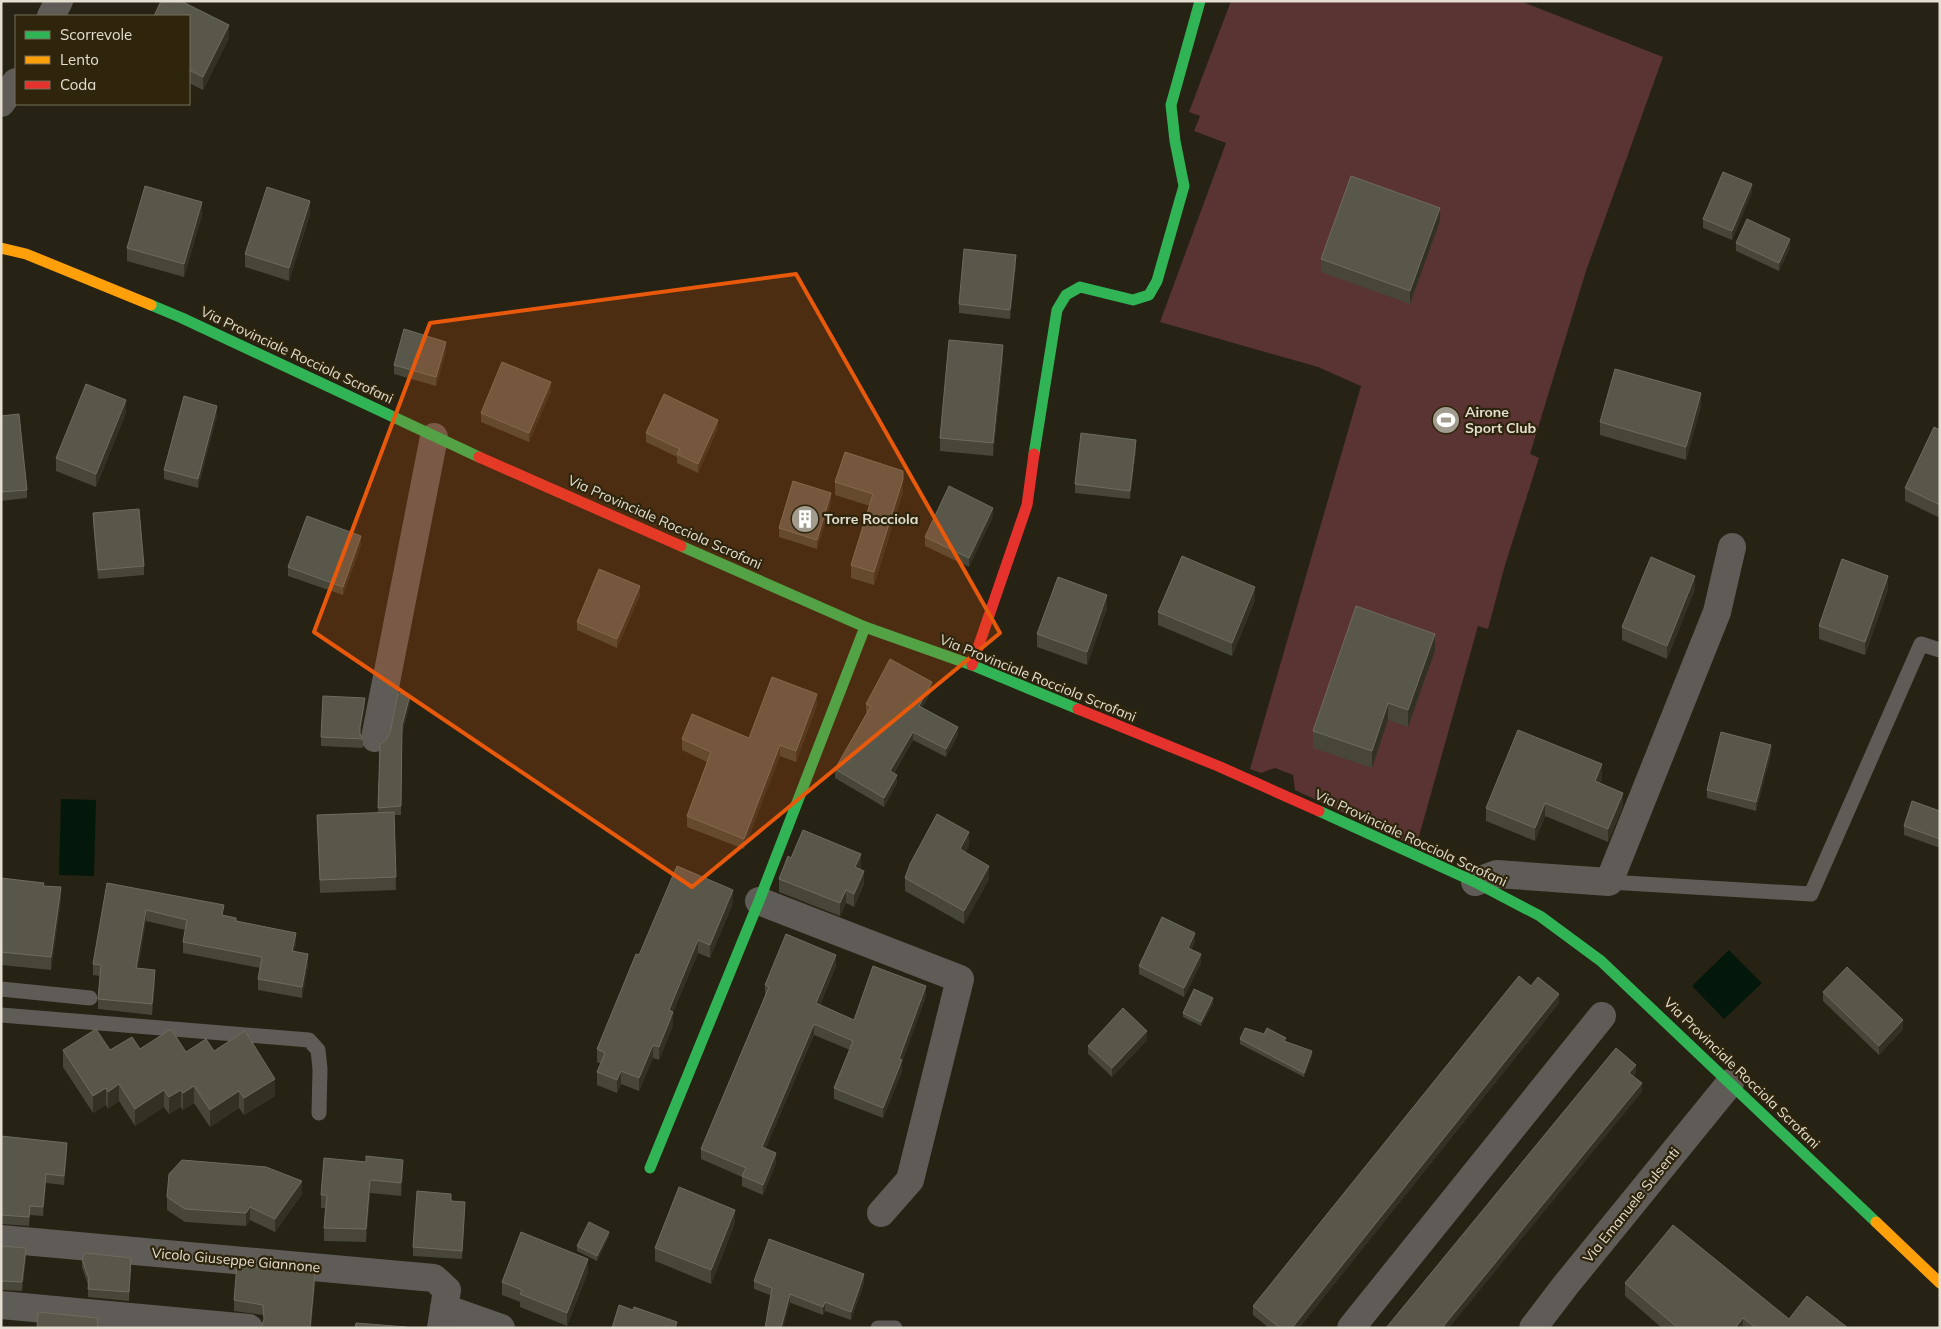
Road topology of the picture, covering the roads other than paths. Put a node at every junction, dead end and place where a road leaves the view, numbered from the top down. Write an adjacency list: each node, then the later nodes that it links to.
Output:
1 (59, 1): 3 (street)
2 (1200, 1): 13 (street)
3 (52, 15)
4 (15, 83): 5 (street)
5 (1, 103)
6 (8, 238): 8 (street)
7 (1, 248): 8 (street)
8 (26, 254): 9 (street, Via Provinciale Rocciola Scrofani)
9 (434, 437): 11 (street, Via Provinciale Rocciola Scrofani); 14 (street)
10 (1732, 548): 16 (street)
11 (865, 627): 13 (street, Via Provinciale Rocciola Scrofani); 17 (street)
12 (1940, 650): 16 (lane)
13 (972, 665): 15 (street, Via Provinciale Rocciola Scrofani)
14 (375, 738)
15 (1475, 882): 16 (street); 22 (street, Via Provinciale Rocciola Scrofani)
16 (1609, 882)
17 (759, 901): 24 (street); 25 (street)
18 (1, 989): 19 (lane)
19 (90, 998)
20 (1, 1015): 23 (lane)
21 (1602, 1016): 34 (street)
22 (1730, 1083): 27 (street, Via Provinciale Rocciola Scrofani); 35 (street, Via Emanuele Sulsenti)
23 (319, 1113)
24 (650, 1168)
25 (881, 1213)
26 (1, 1239): 29 (street, Vicolo Giuseppe Giannone)
27 (1940, 1283)
28 (1, 1305): 30 (street)
29 (442, 1318): 31 (street, Vicolo Giuseppe Giannone)
30 (249, 1328)
31 (501, 1328)
32 (878, 1328): 33 (lane)
33 (895, 1328)
34 (1351, 1328)
35 (1533, 1328)

